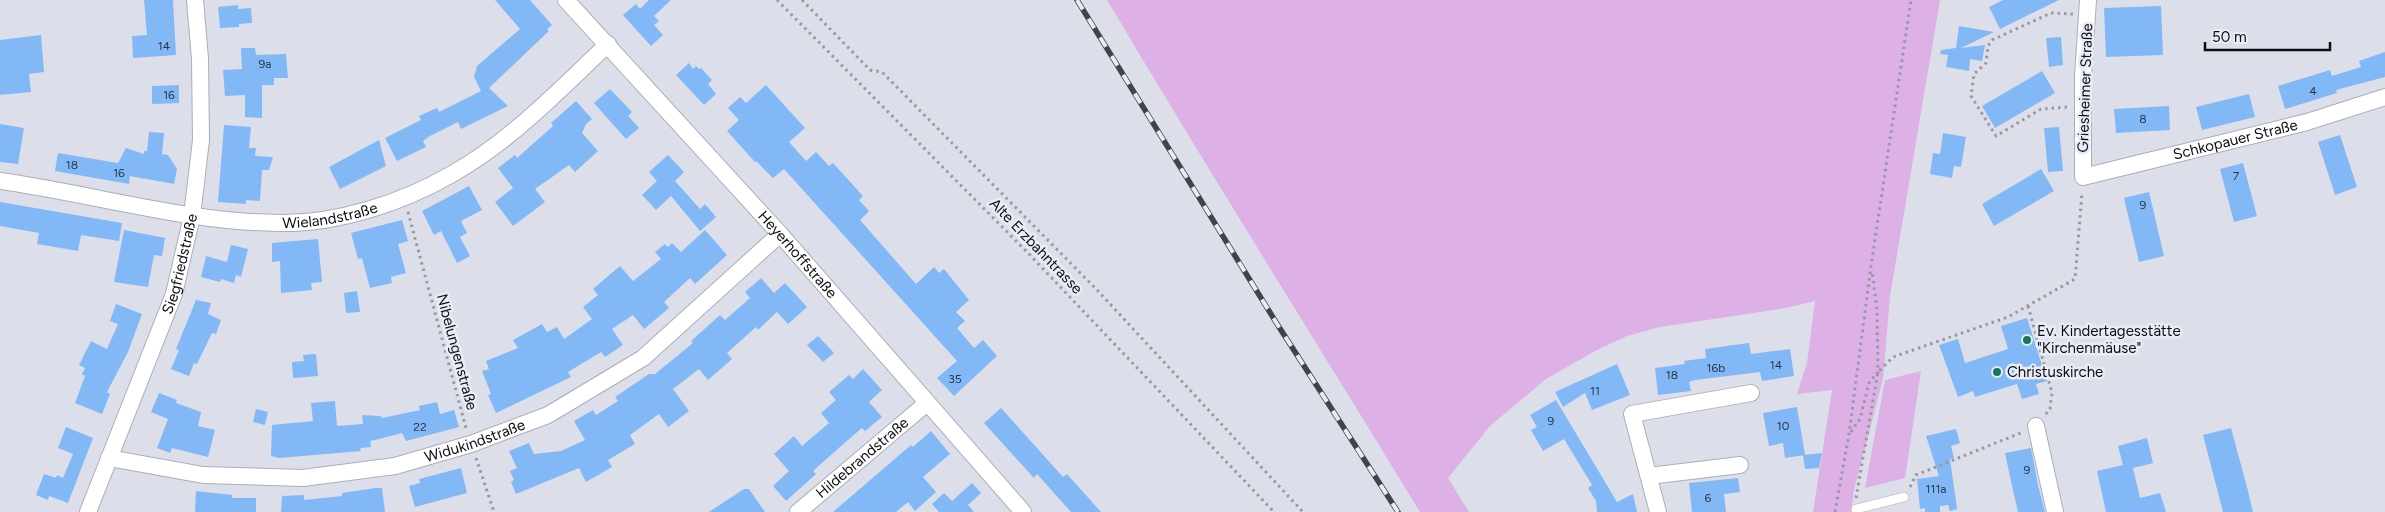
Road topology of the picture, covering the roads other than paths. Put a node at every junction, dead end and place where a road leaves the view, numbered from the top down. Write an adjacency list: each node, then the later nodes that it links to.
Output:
1 (195, 0): 8 (street, Siegfriedstraße)
2 (566, 0): 4 (street, Heyerhoffstraße)
3 (2088, 7): 6 (street, Griesheimer Straße)
4 (608, 44): 8 (street, Wielandstraße); 9 (street, Heyerhoffstraße)
5 (2385, 98): 6 (street, Schkopauer Straße)
6 (2083, 177)
7 (0, 181): 8 (street, Wielandstraße)
8 (192, 216): 13 (street, Siegfriedstraße)
9 (780, 234): 11 (street, Heyerhoffstraße); 13 (street, Widukindstraße)
10 (1751, 393): 15 (street)
11 (927, 403): 19 (street, Hildebrandstraße); 20 (street, Heyerhoffstraße)
12 (2036, 426): 22 (street)
13 (109, 458): 18 (street, Siegfriedstraße)
14 (1740, 465): 15 (street)
15 (1649, 476): 21 (street)
16 (1904, 497): 17 (lane)
17 (1856, 511)
18 (88, 512)
19 (798, 512)
20 (1023, 512)
21 (1658, 512)
22 (2055, 512)

